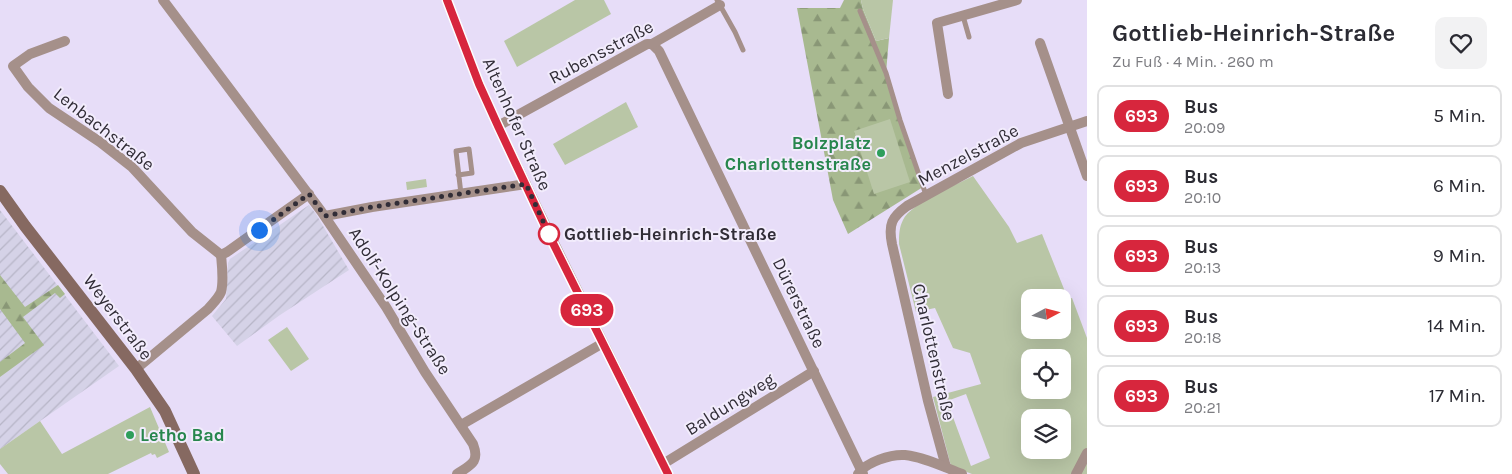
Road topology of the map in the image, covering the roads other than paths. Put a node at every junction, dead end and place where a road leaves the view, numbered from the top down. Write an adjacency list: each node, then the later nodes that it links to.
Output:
1 (163, 0): 20 (street, Adolf-Kolping-Straße)
2 (447, 0): 14 (street, Altenhofer Straße)
3 (1017, 0): 6 (street)
4 (718, 3): 10 (street, Rubensstraße); 11 (lane)
5 (860, 12): 22 (lane)
6 (963, 16): 7 (lane); 12 (street)
7 (969, 37)
8 (65, 41): 25 (street, Lenbachstraße)
9 (1040, 43): 15 (street)
10 (652, 44): 14 (street, Rubensstraße); 28 (street, Dürerstraße)
11 (743, 50)
12 (948, 94)
13 (1087, 121): 15 (street, Menzelstraße)
14 (498, 126): 18 (street, Altenhofer Straße)
15 (1070, 127): 17 (street); 22 (street, Menzelstraße)
16 (458, 175): 16 (lane); 21 (lane)
17 (1087, 176)
18 (526, 184): 21 (street); 26 (street, Altenhofer Straße)
19 (0, 191): 27 (main road, Weyerstraße)
20 (309, 194): 23 (street, Adolf-Kolping-Straße); 25 (street)
21 (461, 194): 23 (street)
22 (927, 195): 24 (street, Menzelstraße)
23 (325, 216): 29 (street, Adolf-Kolping-Straße)
24 (892, 244): 32 (street, Charlottenstraße)
25 (221, 255): 27 (street)
26 (603, 343): 29 (street); 31 (street, Altenhofer Straße)
27 (136, 368): 34 (main road, Weyerstraße)
28 (814, 371): 31 (street, Baldungweg); 33 (street, Dürerstraße)
29 (460, 425): 35 (street, Adolf-Kolping-Straße)
30 (1087, 453): 38 (street)
31 (663, 464): 36 (street, Altenhofer Straße)
32 (946, 467): 33 (street); 37 (street)
33 (861, 473)
34 (194, 474)
35 (457, 474)
36 (668, 474)
37 (962, 474)
38 (1076, 474)

